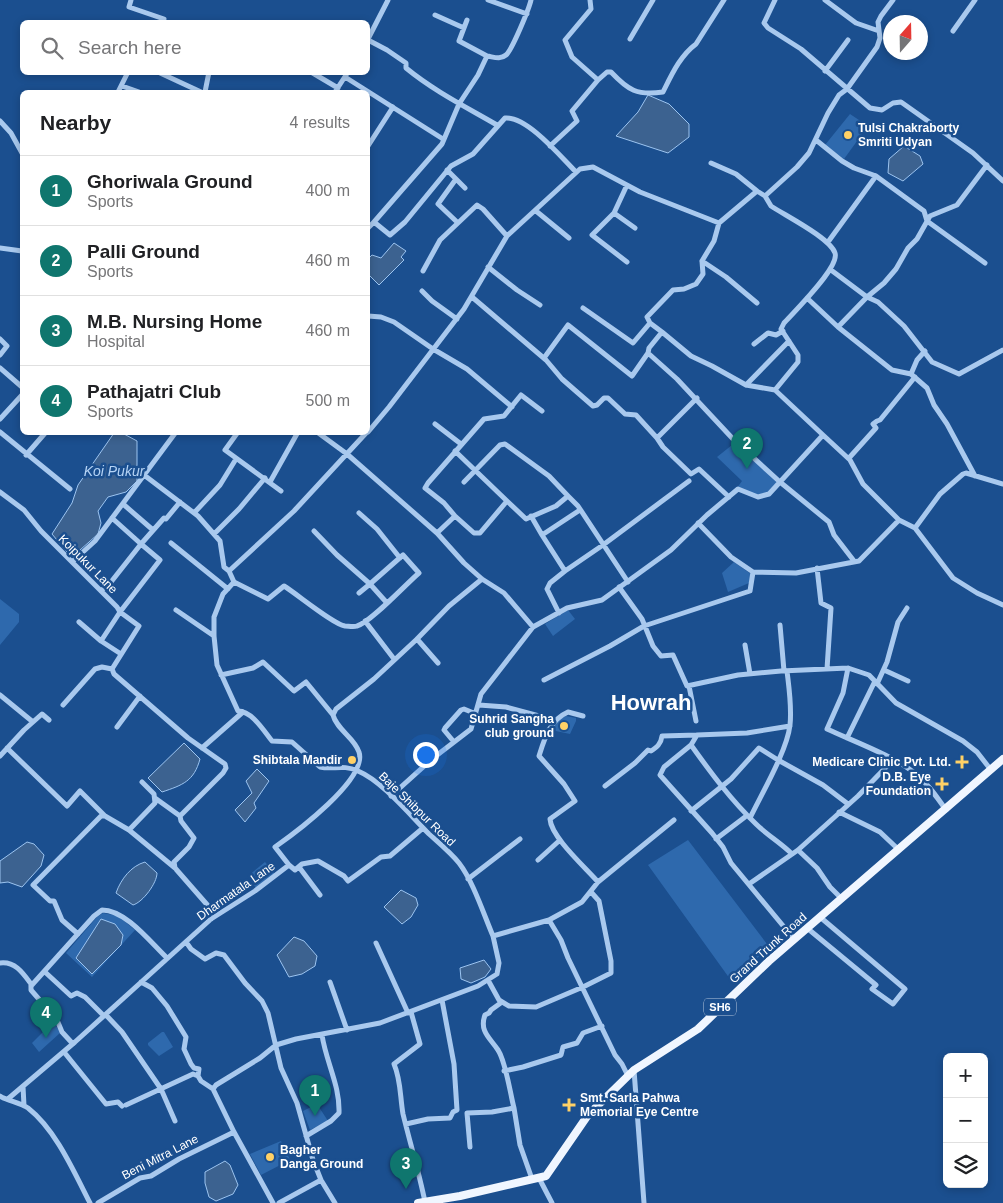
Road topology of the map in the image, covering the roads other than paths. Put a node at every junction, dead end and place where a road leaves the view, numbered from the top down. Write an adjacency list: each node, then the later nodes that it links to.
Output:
1 (131, 0): 14 (street)
2 (388, 0): 19 (street)
3 (488, 0): 12 (street)
4 (532, 0): 12 (street)
5 (590, 0): 30 (street)
6 (653, 0): 20 (street)
7 (724, 0): 30 (street)
8 (775, 0): 24 (street)
9 (825, 0): 17 (street)
10 (893, 0): 17 (street)
11 (975, 0): 18 (street)
12 (527, 14): 23 (street)
13 (435, 15): 16 (street)
14 (164, 20)
15 (468, 20): 16 (street)
16 (464, 28): 23 (street)
17 (879, 31): 32 (street)
18 (953, 31)
19 (370, 36)
20 (630, 39)
21 (848, 40): 24 (street)
22 (370, 41): 40 (street)
23 (487, 56): 40 (street)
24 (825, 71): 32 (street)
25 (127, 75): 31 (street)
26 (164, 75): 35 (street)
27 (209, 75): 36 (street)
28 (315, 75): 37 (street)
29 (346, 75): 37 (street); 38 (street)
30 (598, 80): 47 (street)
31 (122, 86): 33 (street); 34 (street)
32 (847, 89): 45 (street); 50 (street)
33 (119, 90)
34 (133, 90)
35 (197, 90)
36 (206, 90)
37 (336, 90)
38 (368, 90)
39 (370, 91): 41 (street)
40 (459, 104): 43 (street); 44 (street)
41 (393, 107): 44 (street); 46 (street)
42 (0, 121): 48 (street)
43 (497, 125): 47 (street); 51 (street)
44 (443, 139): 63 (street)
45 (816, 140): 53 (street); 59 (street)
46 (370, 143)
47 (550, 146): 52 (street)
48 (20, 149)
49 (711, 162): 58 (street)
50 (986, 165): 55 (street); 62 (street)
51 (447, 170): 54 (street); 63 (street)
52 (576, 172): 56 (street); 60 (street)
53 (876, 176): 62 (street); 70 (street)
54 (456, 179): 57 (street); 64 (street)
55 (1003, 181)
56 (627, 185): 61 (street); 65 (street)
57 (465, 188)
58 (757, 191): 59 (street); 65 (street)
59 (765, 196): 70 (street)
60 (536, 211): 68 (street); 69 (street)
61 (614, 213): 67 (street); 74 (street)
62 (926, 221): 75 (street); 81 (street)
63 (374, 222): 66 (street)
64 (457, 222): 68 (street); 78 (street)
65 (719, 223): 73 (street)
66 (370, 226)
67 (635, 228)
68 (507, 236): 76 (street)
69 (570, 238)
70 (828, 242): 77 (street)
71 (0, 248): 72 (street)
72 (20, 251)
73 (702, 261): 83 (street); 88 (street)
74 (627, 262)
75 (985, 263)
76 (488, 267): 80 (street); 84 (street)
77 (831, 270): 81 (street); 82 (street)
78 (423, 271)
79 (422, 291): 87 (street)
80 (472, 297): 87 (street); 100 (street)
81 (866, 297): 89 (street); 97 (street)
82 (807, 298): 89 (street); 90 (street)
83 (757, 303)
84 (540, 306)
85 (583, 308): 88 (street)
86 (370, 316): 95 (street)
87 (457, 319): 95 (street)
88 (650, 323): 91 (street)
89 (838, 327): 102 (street)
90 (783, 331): 93 (street); 94 (street)
91 (662, 332): 98 (street); 104 (street)
92 (0, 339): 99 (street)
93 (789, 341): 104 (street); 105 (street)
94 (754, 344)
95 (433, 349): 108 (street); 112 (street)
96 (1003, 350): 97 (street)
97 (925, 351): 102 (street)
98 (648, 353): 100 (street); 107 (street)
99 (0, 355)
100 (544, 358): 121 (street)
101 (0, 368): 103 (street)
102 (913, 375): 126 (street); 130 (street)
103 (20, 385)
104 (746, 386): 105 (street)
105 (775, 390): 120 (street)
106 (20, 397): 110 (street)
107 (696, 398): 121 (street); 134 (street)
108 (512, 407): 109 (street); 122 (street)
109 (542, 411)
110 (0, 419)
111 (435, 424): 122 (street)
112 (370, 429)
113 (0, 432): 125 (street)
114 (43, 435): 125 (street)
115 (174, 435): 129 (street)
116 (236, 435): 127 (street)
117 (296, 435): 131 (street)
118 (321, 435): 124 (street)
119 (364, 435): 124 (street)
120 (823, 435): 126 (street); 134 (street)
121 (657, 438): 140 (street)
122 (461, 444): 123 (street)
123 (455, 451): 128 (street); 147 (street)
124 (347, 454): 155 (street); 165 (street)
125 (26, 455): 136 (street)
126 (848, 458): 150 (street)
127 (236, 459): 131 (street); 145 (street)
128 (476, 471): 133 (street); 139 (street); 141 (street)
129 (144, 475): 142 (street); 143 (street)
130 (975, 476): 135 (street); 152 (street)
131 (267, 480): 137 (street); 156 (street)
132 (689, 481): 160 (street)
133 (464, 482)
134 (780, 482): 140 (street); 163 (street)
135 (1003, 484)
136 (70, 489)
137 (281, 490)
138 (0, 492): 162 (street, Koipukur Lane)
139 (568, 496): 144 (street); 148 (street)
140 (729, 497): 151 (street)
141 (507, 501): 147 (street); 148 (street)
142 (180, 502): 145 (street); 153 (street)
143 (123, 504): 149 (street); 153 (street)
144 (580, 510): 157 (street); 160 (street)
145 (194, 513): 156 (street)
146 (358, 513): 161 (street)
147 (455, 516): 155 (street)
148 (531, 516): 157 (street)
149 (112, 518): 159 (street); 162 (street)
150 (899, 520): 152 (street); 163 (street)
151 (698, 523): 167 (street); 170 (street)
152 (915, 528): 177 (street)
153 (153, 530): 159 (street)
154 (314, 532): 171 (street)
155 (437, 532): 168 (street)
156 (214, 534): 165 (street)
157 (542, 535): 166 (street)
158 (171, 543): 173 (street)
159 (141, 544): 174 (street); 180 (street)
160 (603, 545): 166 (street); 170 (street)
161 (400, 558): 171 (street); 176 (street)
162 (72, 562): 174 (street, Koipukur Lane)
163 (854, 562): 164 (street)
164 (817, 568): 167 (street); 196 (street)
165 (229, 571): 169 (street)
166 (565, 571): 181 (street)
167 (753, 572): 185 (street)
168 (482, 579): 186 (street); 188 (street)
169 (234, 582): 173 (street, Baje Shibpur Road); 182 (street)
170 (628, 582): 172 (street)
171 (370, 584): 175 (street); 176 (street)
172 (619, 587): 181 (street); 185 (street)
173 (228, 589): 187 (street, Baje Shibpur Road)
174 (101, 591): 180 (street, Koipukur Lane)
175 (358, 593)
176 (387, 603): 182 (street)
177 (1003, 605)
178 (907, 608): 197 (street)
179 (176, 610): 187 (street)
180 (120, 612): 189 (street, Koipukur Lane); 191 (street)
181 (559, 612): 186 (street)
182 (365, 621): 192 (street)
183 (78, 622): 189 (street)
184 (780, 625): 198 (street)
185 (644, 626): 201 (street); 204 (street)
186 (533, 627): 208 (street)
187 (214, 636): 200 (street, Baje Shibpur Road)
188 (417, 639): 192 (street); 193 (street)
189 (102, 640): 191 (street)
190 (745, 645): 199 (street)
191 (121, 654): 194 (street)
192 (394, 659): 210 (street)
193 (438, 663)
194 (112, 668): 206 (street); 207 (street)
195 (848, 668): 196 (street); 203 (street); 220 (street)
196 (827, 669): 198 (street)
197 (884, 670): 202 (street); 203 (street)
198 (785, 671): 199 (street); 217 (street)
199 (750, 674): 204 (street)
200 (221, 675): 209 (street, Baje Shibpur Road); 210 (street)
201 (544, 680)
202 (908, 681)
203 (876, 683): 220 (street); 230 (street)
204 (689, 686): 215 (street)
205 (0, 696): 216 (street)
206 (140, 696): 218 (street); 224 (street)
207 (63, 705)
208 (479, 705): 211 (street); 214 (street)
209 (243, 711): 224 (street); 229 (street, Baje Shibpur Road)
210 (333, 714): 229 (street)
211 (476, 714): 221 (street); 221 (street)
212 (583, 716): 214 (street)
213 (49, 720): 216 (street)
214 (554, 720): 248 (street)
215 (696, 721)
216 (33, 722): 223 (street)
217 (790, 726): 219 (street); 227 (street)
218 (118, 727)
219 (696, 736): 222 (street); 232 (street)
220 (847, 738): 228 (street)
221 (454, 742): 234 (street)
222 (691, 745): 233 (street); 237 (street)
223 (7, 748): 225 (street); 240 (street)
224 (202, 748): 241 (street)
225 (0, 756)
226 (1003, 759): 230 (main road, Grand Trunk Road / SH6)
227 (778, 760): 233 (street); 236 (street); 242 (street)
228 (893, 760): 236 (street); 238 (street)
229 (357, 770): 234 (street, Baje Shibpur Road); 253 (street, Dharmatala Lane)
230 (991, 770): 238 (main road, Grand Trunk Road / SH6)
231 (142, 782): 235 (street)
232 (604, 786)
233 (722, 788): 237 (street); 242 (street)
234 (391, 796): 244 (street, Baje Shibpur Road)
235 (155, 798): 241 (street); 245 (street)
236 (848, 804): 239 (street)
237 (691, 810): 247 (street)
238 (946, 810): 250 (main road, Grand Trunk Road / SH6)
239 (839, 812): 249 (street); 250 (street)
240 (105, 816): 245 (street); 266 (street)
241 (180, 816): 255 (street)
242 (748, 818): 247 (street); 251 (street)
243 (674, 820): 257 (street)
244 (423, 828): 254 (street); 256 (street, Baje Shibpur Road)
245 (129, 830): 255 (street)
246 (520, 839): 256 (street)
247 (716, 839): 258 (street)
248 (560, 840): 252 (street); 257 (street)
249 (798, 850): 251 (street); 261 (street)
250 (899, 850): 261 (main road, Grand Trunk Road / SH6)
251 (792, 854): 258 (street)
252 (538, 860)
253 (289, 865): 254 (street); 263 (street, Dharmatala Lane)
254 (299, 867): 260 (street)
255 (175, 868): 263 (street)
256 (468, 879): 267 (street, Baje Shibpur Road)
257 (598, 882): 259 (street)
258 (749, 884): 268 (street)
259 (591, 892): 264 (street); 279 (street)
260 (320, 895)
261 (842, 899): 262 (main road, Grand Trunk Road / SH6)
262 (820, 917): 265 (main road, Grand Trunk Road / SH6); 265 (street)
263 (211, 919): 269 (street, Dharmatala Lane)
264 (550, 920): 267 (street); 279 (street)
265 (807, 928): 268 (main road, Grand Trunk Road / SH6)
266 (78, 934): 271 (street); 273 (street)
267 (494, 936): 275 (street, Baje Shibpur Road)
268 (794, 939): 292 (main road, Grand Trunk Road / SH6)
269 (186, 942): 271 (street, Dharmatala Lane); 289 (street)
270 (376, 943): 283 (street)
271 (167, 958): 274 (street, Dharmatala Lane)
272 (0, 963): 278 (street)
273 (45, 972): 278 (street); 284 (street)
274 (147, 977): 276 (street, Dharmatala Lane); 280 (street)
275 (488, 980): 281 (street); 282 (street)
276 (140, 982): 280 (street); 284 (street, Dharmatala Lane)
277 (330, 982): 286 (street)
278 (31, 986): 288 (street)
279 (583, 987): 282 (street); 285 (street)
280 (152, 988): 293 (street)
281 (442, 1000): 283 (street); 301 (street)
282 (502, 1002): 291 (street)
283 (409, 1013): 286 (street); 304 (street)
284 (105, 1015): 288 (street, Dharmatala Lane); 295 (street)
285 (602, 1026): 291 (street); 292 (street)
286 (347, 1030): 287 (street)
287 (322, 1035): 289 (street); 306 (street)
288 (73, 1044): 290 (street, Dharmatala Lane)
289 (276, 1045): 296 (street); 306 (street)
290 (64, 1052): 294 (street, Dharmatala Lane); 295 (street)
291 (504, 1071): 300 (street)
292 (631, 1073): 308 (main road, Grand Trunk Road / SH6); 318 (street)
293 (198, 1076): 295 (street); 296 (street)
294 (23, 1086): 298 (street, Dharmatala Lane); 299 (street)
295 (161, 1089): 303 (street)
296 (213, 1089): 305 (street)
297 (0, 1097): 298 (street)
298 (9, 1098): 299 (street)
299 (24, 1106): 312 (street)
300 (514, 1108): 302 (street); 308 (street)
301 (456, 1110): 302 (street); 304 (street)
302 (467, 1113): 307 (street)
303 (175, 1121)
304 (406, 1124): 311 (street)
305 (234, 1132): 313 (street, Beni Mitra Lane); 314 (street)
306 (306, 1136): 309 (street)
307 (470, 1147)
308 (536, 1178): 310 (main road); 317 (street)
309 (321, 1180): 315 (street); 316 (street)
310 (450, 1200): 311 (main road)
311 (421, 1202)
312 (90, 1203)
313 (98, 1203)
314 (273, 1203)
315 (279, 1203)
316 (336, 1203)
317 (552, 1203)
318 (644, 1203)

